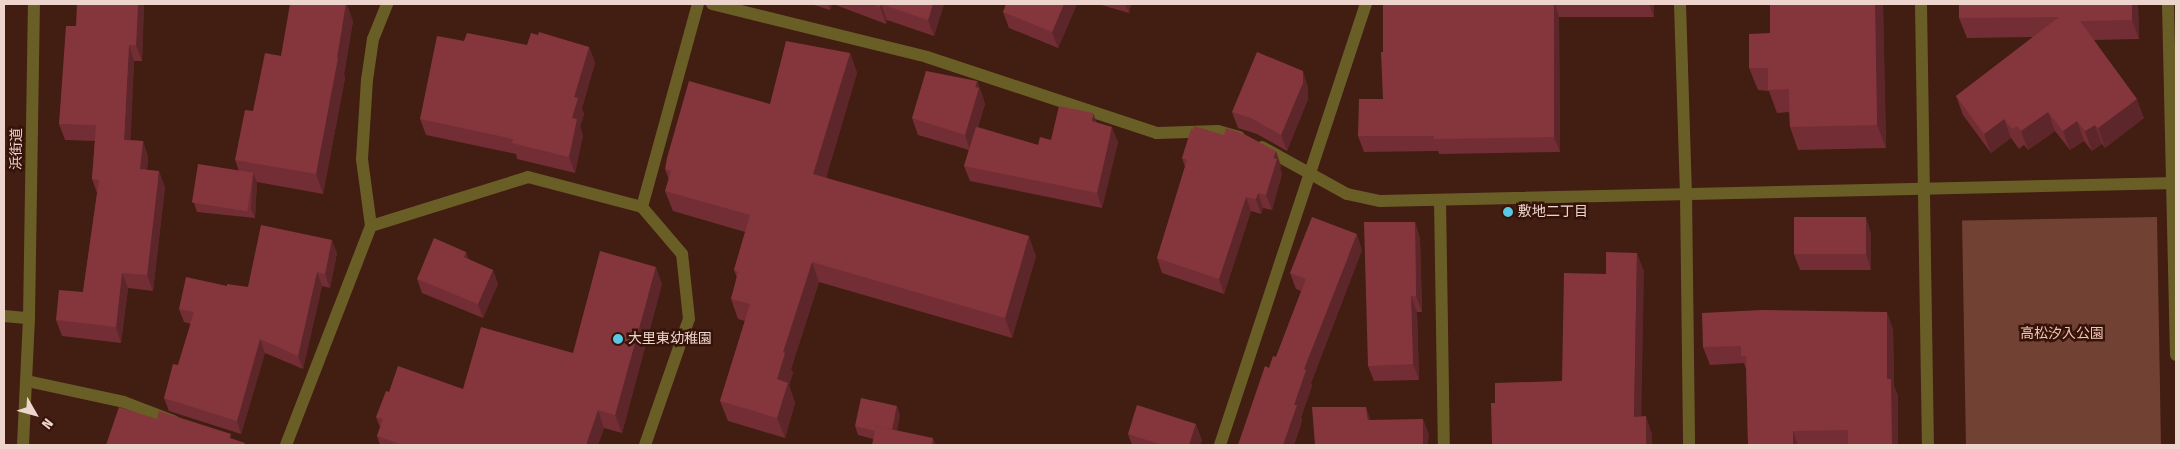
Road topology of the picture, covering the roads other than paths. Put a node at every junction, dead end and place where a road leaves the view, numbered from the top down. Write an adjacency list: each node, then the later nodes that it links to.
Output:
1 (34, 4): 17 (street, 浜街道)
2 (387, 4): 15 (street)
3 (698, 4): 14 (street)
4 (712, 4): 9 (street)
5 (1366, 4): 9 (street)
6 (1680, 4): 12 (street)
7 (1920, 4): 11 (street)
8 (2168, 4): 10 (street)
9 (1309, 174): 13 (street); 24 (street)
10 (2174, 183): 11 (street); 18 (street)
11 (1923, 188): 12 (street); 27 (street)
12 (1686, 193): 13 (street); 26 (street)
13 (1440, 200): 25 (street)
14 (642, 207): 15 (street); 23 (street)
15 (371, 226): 22 (street)
16 (4, 316): 17 (street)
17 (29, 318): 19 (street, 浜街道)
18 (2176, 355)
19 (27, 380): 20 (street); 21 (street, 浜街道)
20 (186, 425)
21 (23, 445)
22 (286, 445)
23 (645, 445)
24 (1220, 445)
25 (1444, 445)
26 (1689, 445)
27 (1928, 445)

